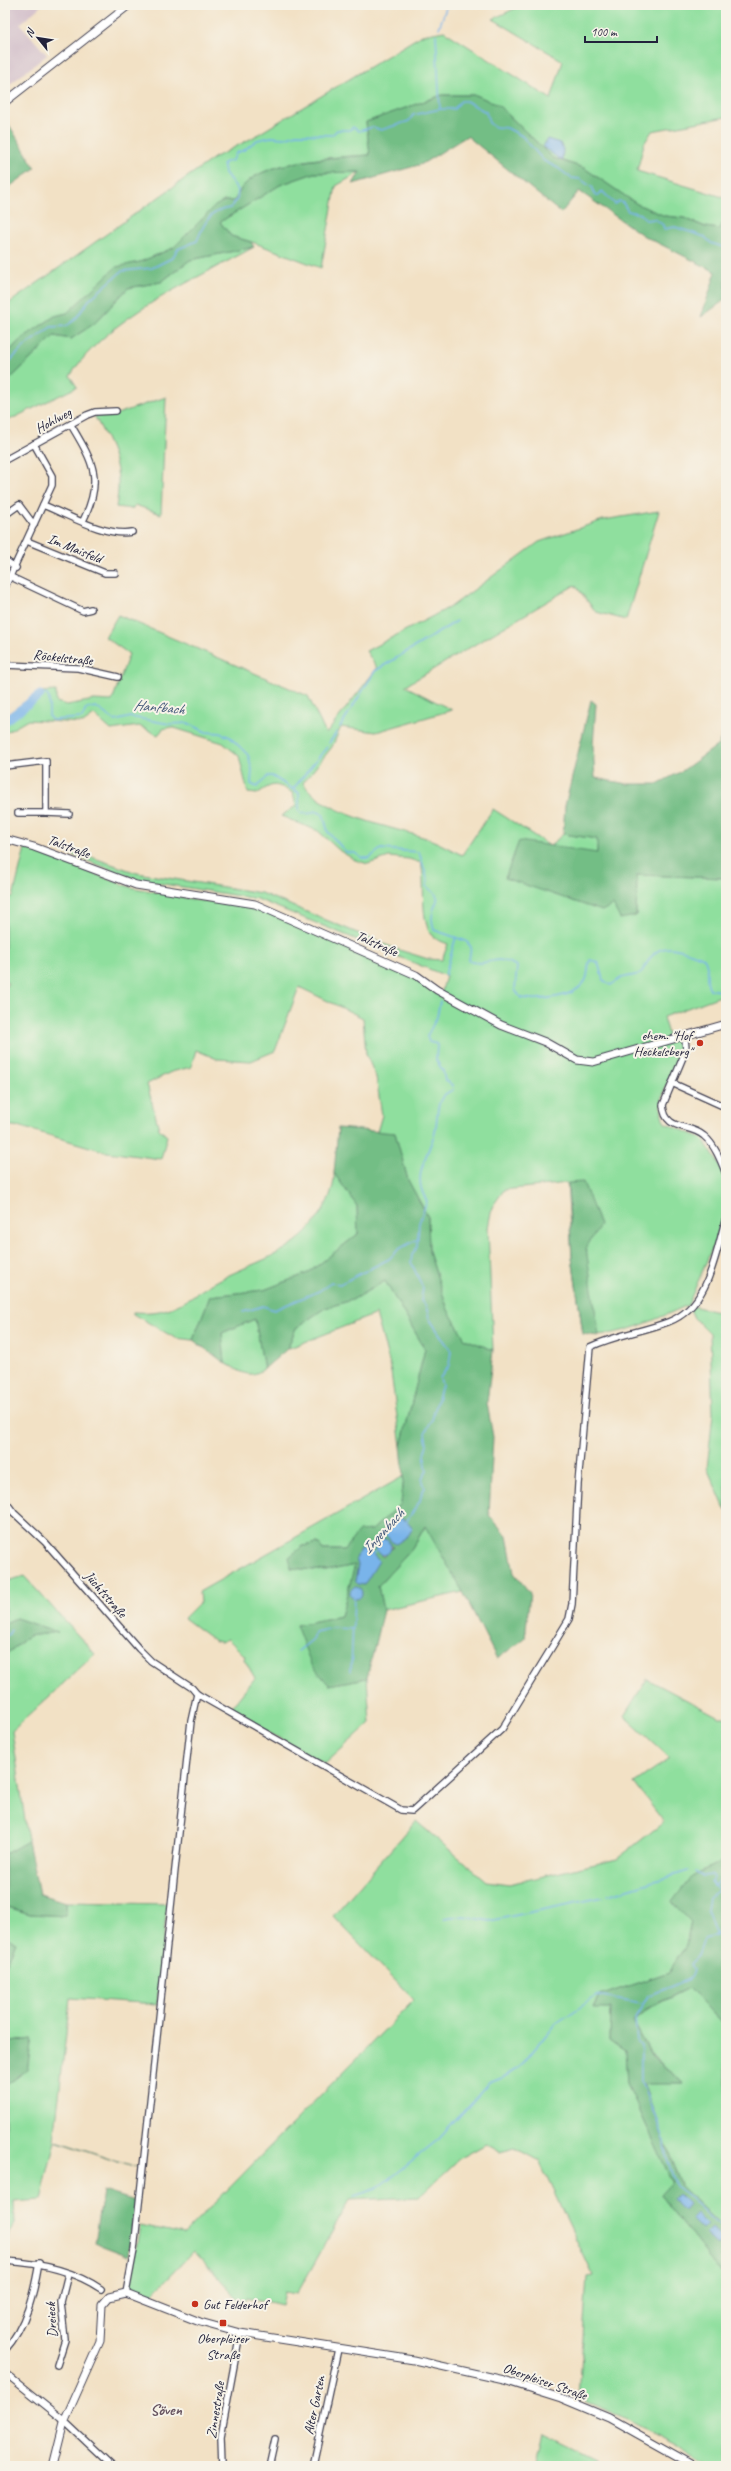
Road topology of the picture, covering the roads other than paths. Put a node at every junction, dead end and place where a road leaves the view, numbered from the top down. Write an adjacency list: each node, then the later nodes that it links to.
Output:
1 (129, 5): 2 (main road)
2 (5, 102)
3 (116, 412): 4 (street, Hohlweg)
4 (71, 425): 5 (street, Hohlweg); 9 (street)
5 (34, 444): 6 (street, Hohlweg); 7 (street)
6 (5, 460)
7 (43, 505): 9 (street); 10 (street)
8 (5, 515): 10 (street)
9 (83, 521): 11 (street)
10 (34, 525): 12 (street)
11 (132, 532)
12 (27, 541): 14 (street); 15 (street, Im Maisfeld)
13 (5, 560): 14 (street)
14 (16, 568): 16 (street)
15 (115, 573)
16 (11, 577): 17 (street); 18 (street)
17 (5, 587)
18 (91, 609)
19 (5, 665): 20 (street, Röckelstraße)
20 (118, 677)
21 (5, 766): 23 (street)
22 (18, 813): 23 (street)
23 (46, 813): 24 (street)
24 (69, 814)
25 (5, 838): 27 (main road, Talstraße)
26 (726, 1024): 27 (main road, Talstraße)
27 (684, 1037): 28 (street)
28 (672, 1083): 29 (street); 30 (street)
29 (726, 1111)
30 (726, 1174)
31 (726, 1218): 33 (street, Jüchtstraße)
32 (5, 1501): 33 (street, Jüchtstraße)
33 (197, 1694): 38 (street)
34 (5, 2261): 35 (street)
35 (39, 2263): 36 (street); 41 (street)
36 (68, 2274): 37 (street); 42 (street, Dreieck)
37 (101, 2289)
38 (126, 2293): 39 (main road, Oberpleiser Straße); 44 (main road)
39 (240, 2334): 40 (main road, Oberpleiser Straße); 48 (street, Zinnestraße)
40 (338, 2349): 50 (street, Alter Garten); 51 (main road, Oberpleiser Straße)
41 (5, 2350)
42 (57, 2365)
43 (5, 2373): 44 (street)
44 (64, 2422): 46 (main road); 47 (street)
45 (275, 2439): 49 (street)
46 (53, 2466)
47 (112, 2466)
48 (222, 2466)
49 (269, 2466)
50 (313, 2466)
51 (695, 2466)

